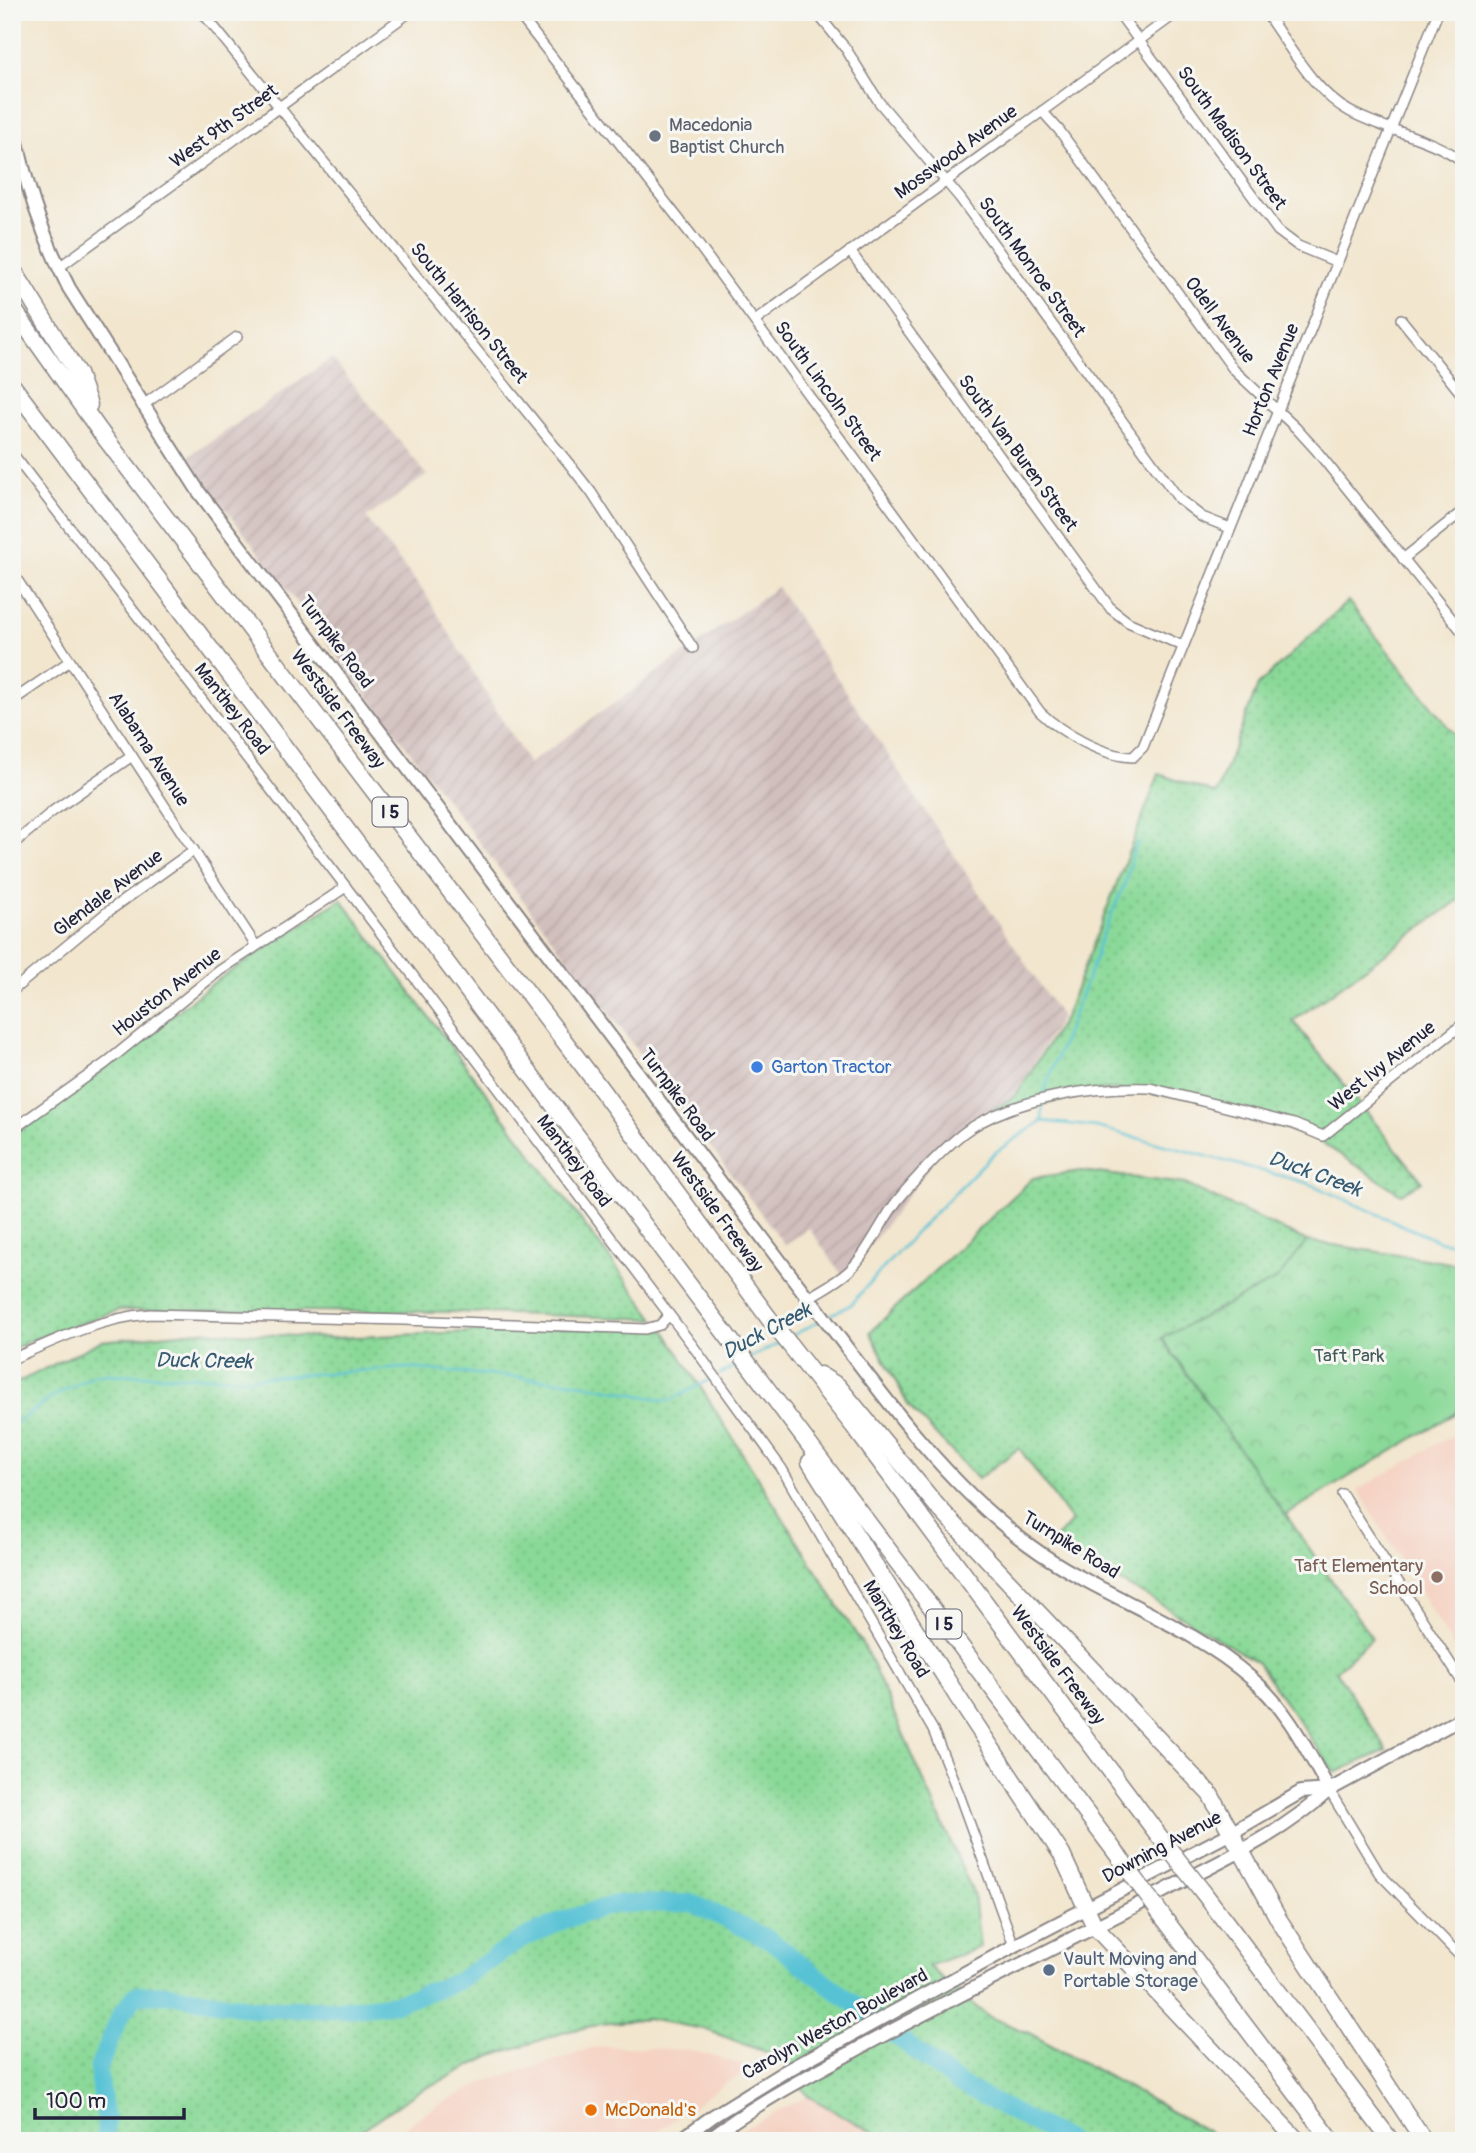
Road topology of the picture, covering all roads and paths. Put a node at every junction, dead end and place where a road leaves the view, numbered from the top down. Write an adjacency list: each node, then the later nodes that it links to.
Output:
1 (202, 12): 10 (street, South Harrison Street)
2 (410, 12): 10 (street, West 9th Street)
3 (517, 12): 22 (street, South Lincoln Street)
4 (816, 12): 15 (street, South Monroe Street)
5 (1118, 12): 9 (street, South Madison Street)
6 (1178, 12): 9 (street, Mosswood Avenue)
7 (1265, 12): 13 (street)
8 (1438, 12): 13 (street, Horton Avenue)
9 (1139, 40): 11 (street, Mosswood Avenue); 17 (street, South Madison Street)
10 (278, 108): 19 (street, West 9th Street); 38 (street, South Harrison Street)
11 (1042, 111): 15 (street, Mosswood Avenue); 28 (street, Odell Avenue)
12 (12, 120): 19 (street, Turnpike Road)
13 (1391, 129): 14 (street); 17 (street, Horton Avenue)
14 (1464, 162)
15 (947, 181): 16 (street, Mosswood Avenue); 33 (street, South Monroe Street)
16 (850, 251): 22 (street, Mosswood Avenue); 37 (street, South Van Buren Street)
17 (1337, 262): 28 (street, Horton Avenue)
18 (12, 268): 29 (highway)
19 (58, 268): 27 (street, Turnpike Road)
20 (12, 307): 29 (highway, Westside Freeway / I 5)
21 (1401, 320): 25 (street)
22 (755, 321): 42 (street, South Lincoln Street)
23 (237, 337): 27 (street)
24 (12, 385): 30 (highway, I 5)
25 (1464, 397)
26 (12, 400): 30 (highway)
27 (142, 406): 50 (street, Turnpike Road)
28 (1278, 410): 33 (street, Horton Avenue); 34 (street, Odell Avenue)
29 (99, 430): 53 (highway, Westside Freeway / I 5)
30 (62, 452): 54 (highway, I 5)
31 (12, 453): 45 (street, Manthey Road)
32 (1464, 510): 34 (street)
33 (1230, 528): 37 (street, Horton Avenue)
34 (1403, 559): 36 (street, Odell Avenue)
35 (12, 572): 39 (street, Alabama Avenue)
36 (1464, 634)
37 (1183, 646): 42 (street, Horton Avenue)
38 (693, 648)
39 (70, 661): 40 (street); 41 (street, Alabama Avenue)
40 (12, 701)
41 (132, 756): 43 (street); 44 (street, Alabama Avenue)
42 (1133, 757)
43 (12, 845)
44 (194, 850): 46 (street, Alabama Avenue); 47 (street, Glendale Avenue)
45 (346, 887): 46 (street, Houston Avenue); 51 (street, Manthey Road)
46 (256, 946): 49 (street, Houston Avenue)
47 (12, 991)
48 (1464, 1023): 50 (street, West Ivy Avenue)
49 (12, 1130)
50 (811, 1301): 58 (street, Turnpike Road)
51 (669, 1315): 52 (street); 63 (street, Manthey Road)
52 (12, 1359)
53 (809, 1368): 59 (highway); 71 (highway, Westside Freeway / I 5, bridge)
54 (799, 1431): 61 (highway); 70 (highway, I 5, bridge)
55 (1342, 1494): 56 (street)
56 (1464, 1685)
57 (1464, 1717): 58 (street, Downing Avenue)
58 (1329, 1790): 59 (street, Downing Avenue); 60 (street, Downing Avenue); 64 (street, Turnpike Road)
59 (1231, 1833): 60 (highway); 61 (street, Downing Avenue)
60 (1241, 1850): 62 (street, Downing Avenue); 72 (highway)
61 (1086, 1910): 62 (highway); 63 (street, Downing Avenue)
62 (1095, 1927): 65 (street, Downing Avenue); 69 (highway)
63 (1014, 1947): 66 (street); 67 (street, Carolyn Weston Boulevard)
64 (1464, 1960)
65 (1023, 1963): 66 (street, Carolyn Weston Boulevard)
66 (954, 1998): 68 (street, Carolyn Weston Boulevard)
67 (679, 2141)
68 (706, 2141)
69 (1298, 2141)
70 (1332, 2141)
71 (1391, 2141)
72 (1424, 2141)

